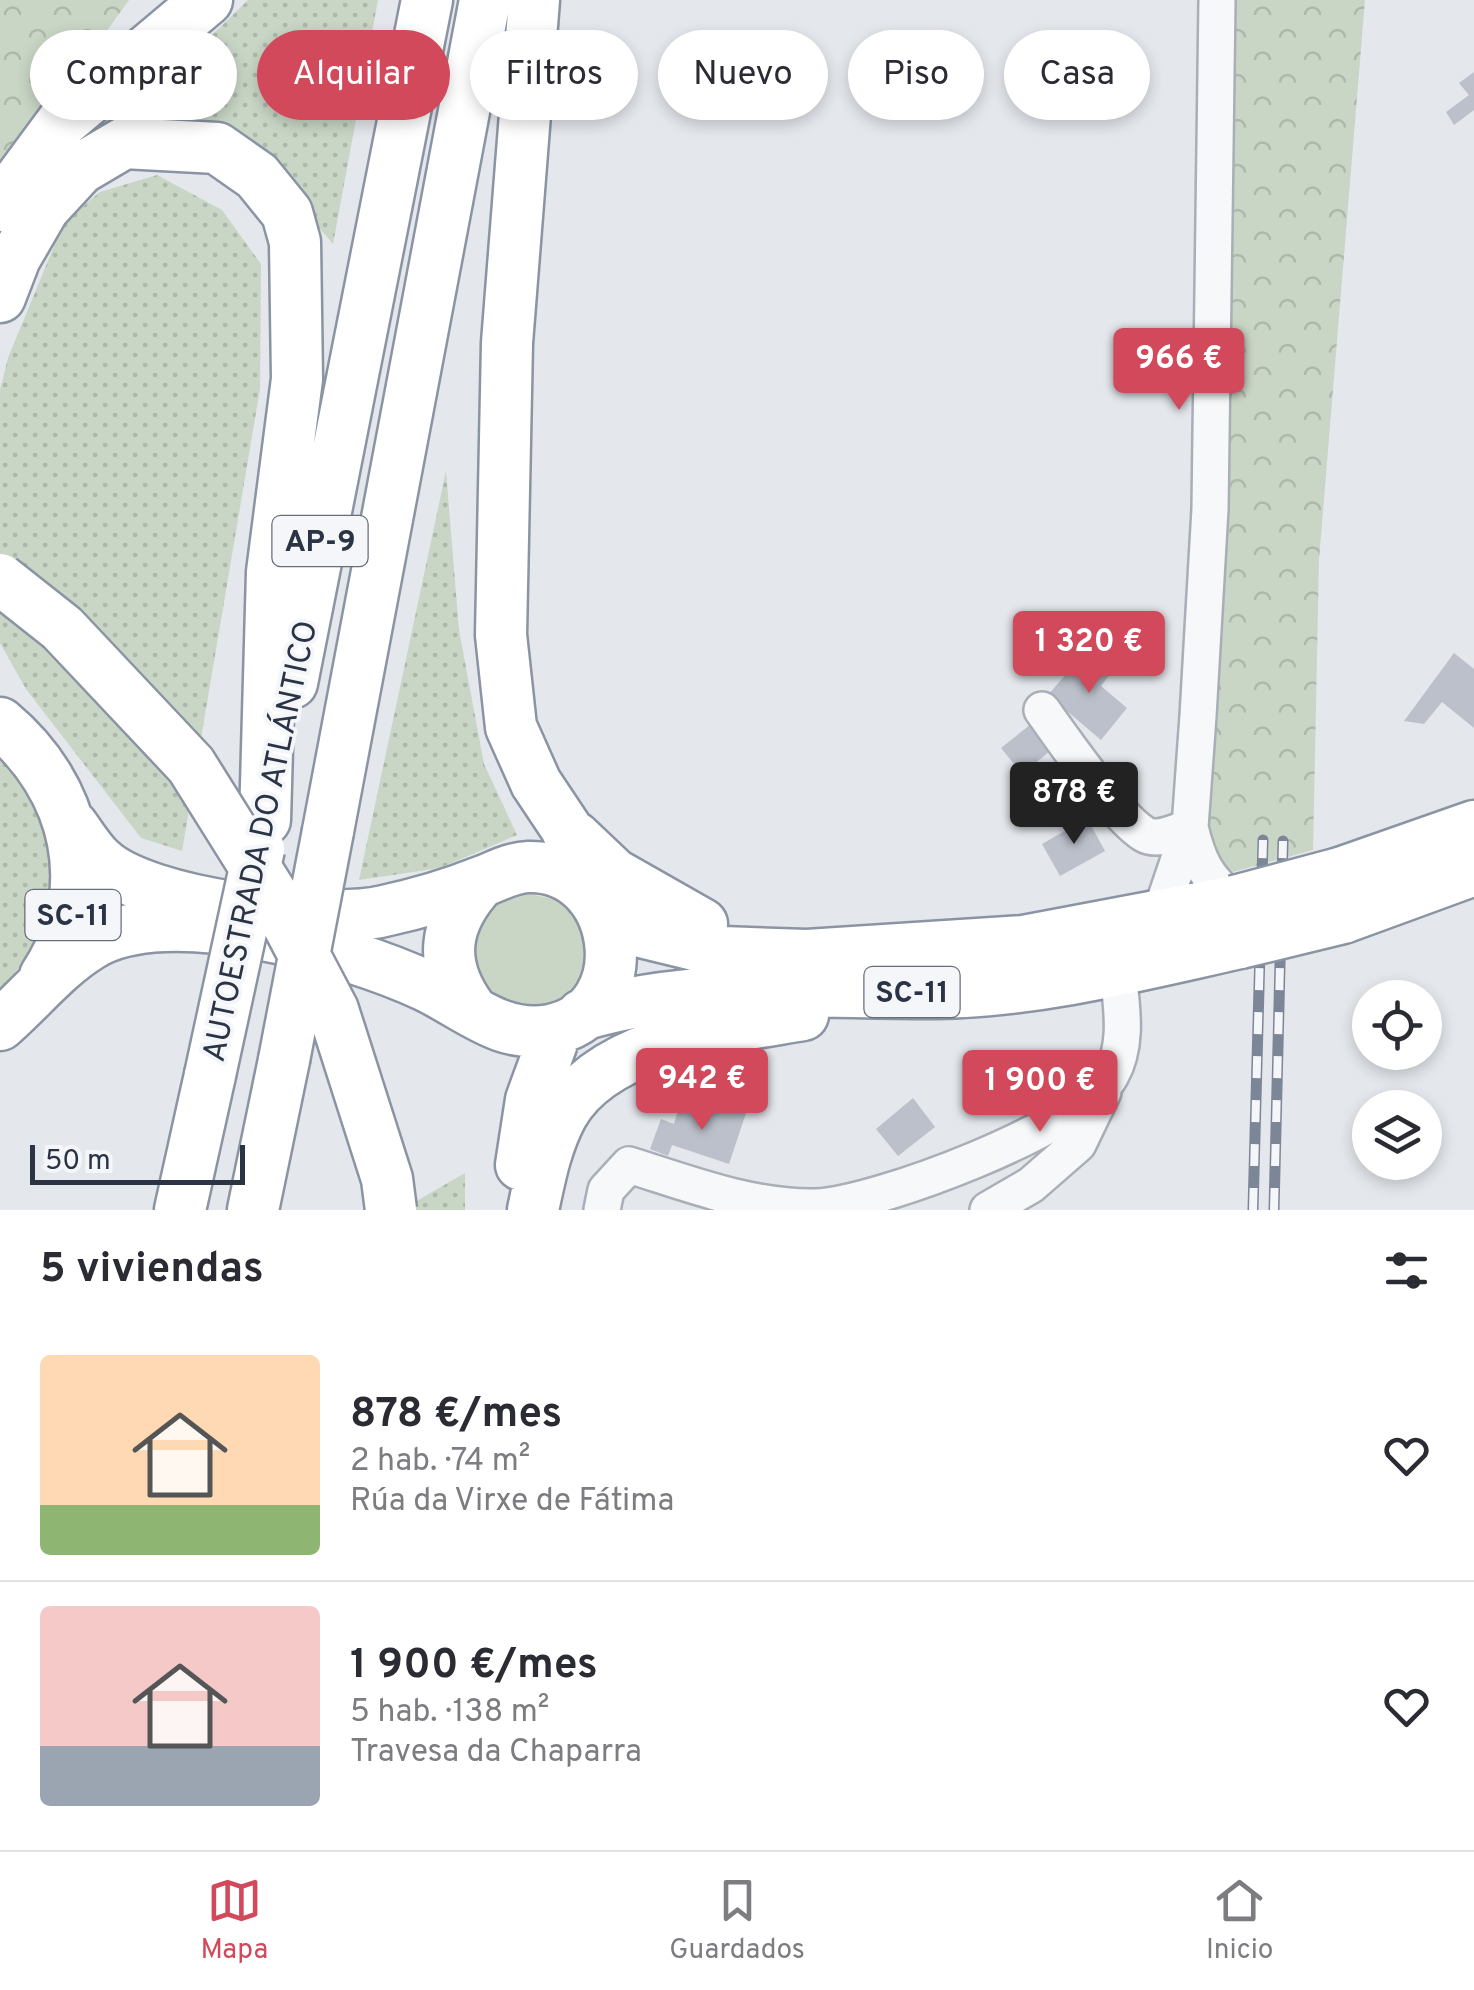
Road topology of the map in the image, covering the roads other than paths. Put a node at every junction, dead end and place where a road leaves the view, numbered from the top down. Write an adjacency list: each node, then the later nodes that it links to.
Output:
1 (206, 0): 6 (highway)
2 (427, 0): 11 (highway, AUTOESTRADA DO ATLÁNTICO / AP-9)
3 (484, 0): 30 (highway, AUTOESTRADA DO ATLÁNTICO / AP-9, bridge)
4 (534, 0): 14 (highway)
5 (1217, 0): 15 (street)
6 (0, 206)
7 (0, 297): 11 (highway)
8 (0, 578): 31 (highway, bridge)
9 (1042, 710): 15 (street)
10 (0, 723): 12 (highway, SC-11)
11 (266, 820): 29 (highway, AUTOESTRADA DO ATLÁNTICO / AP-9, bridge)
12 (72, 826): 17 (highway, SC-11); 25 (highway, SC-11)
13 (1474, 826): 18 (highway, SC-11)
14 (566, 828): 19 (highway); 22 (highway)
15 (1190, 828): 20 (street); 21 (street)
16 (1474, 870): 18 (highway, SC-11)
17 (481, 882): 19 (highway, SC-11); 26 (highway)
18 (1342, 896): 21 (highway, SC-11, bridge)
19 (600, 906): 22 (highway, SC-11); 27 (highway)
20 (1160, 915): 21 (highway, SC-11); 22 (highway, SC-11)
21 (1237, 922): 23 (highway, SC-11)
22 (807, 954)
23 (1118, 970): 24 (highway, SC-11); 28 (street)
24 (940, 993): 27 (highway, SC-11); 33 (highway)
25 (17, 1010): 26 (highway, SC-11)
26 (471, 1010): 27 (highway, SC-11)
27 (570, 1022): 32 (highway)
28 (1110, 1078): 34 (street); 35 (street)
29 (180, 1210)
30 (252, 1210)
31 (391, 1210)
32 (518, 1210)
33 (533, 1210)
34 (602, 1210)
35 (988, 1210)

